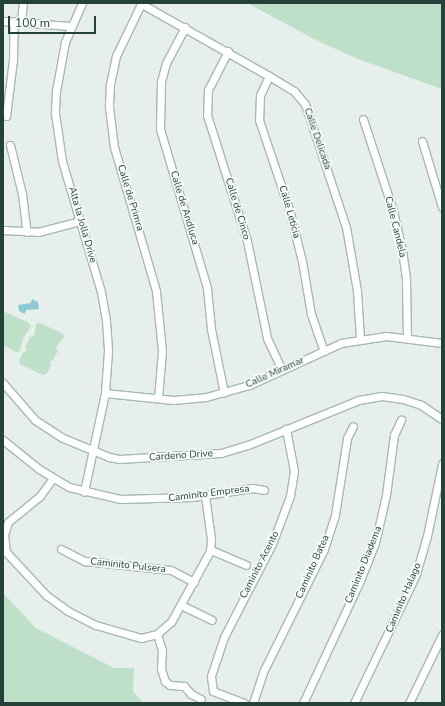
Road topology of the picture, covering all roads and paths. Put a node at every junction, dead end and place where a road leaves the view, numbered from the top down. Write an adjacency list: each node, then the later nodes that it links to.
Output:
1 (23, 3): 5 (street)
2 (82, 3): 6 (street, Alta la Jolla Drive)
3 (141, 3): 7 (street, Calle Delicada); 26 (street, Calle de Primra)
4 (3, 21): 5 (street)
5 (18, 21): 6 (street); 10 (street)
6 (70, 26): 15 (street, Alta la Jolla Drive)
7 (185, 27): 8 (street, Calle Delicada); 25 (street, Calle de Andluca)
8 (228, 51): 9 (street, Calle Delicada); 22 (street, Calle de Cinco)
9 (269, 76): 19 (street, Calle Delicada); 21 (street, Calle Leticia)
10 (6, 116)
11 (363, 119): 18 (street, Calle Candela)
12 (422, 141): 14 (street)
13 (10, 145): 17 (street)
14 (442, 207)
15 (80, 221): 17 (street); 24 (street, Alta la Jolla Drive)
16 (3, 230): 17 (street)
17 (27, 232)
18 (407, 338): 19 (street, Calle Miramar); 20 (street, Calle Miramar)
19 (360, 339): 21 (street, Calle Miramar)
20 (442, 343)
21 (324, 351): 22 (street, Calle Miramar)
22 (282, 370): 25 (street, Calle Miramar)
23 (3, 383): 32 (street, Cardeno Drive)
24 (105, 393): 26 (street, Calle Miramar); 32 (street, Alta la Jolla Drive)
25 (224, 393): 26 (street, Calle Miramar)
26 (158, 398)
27 (442, 419): 30 (street, Cardeno Drive)
28 (401, 420): 50 (street, Caminito Diadema)
29 (353, 426): 49 (street, Caminito Batea)
30 (286, 429): 32 (street, Cardeno Drive); 48 (street, Caminito Acento)
31 (3, 440): 34 (street, Caminito Empresa)
32 (93, 451): 36 (street, Alta la Jolla Drive)
33 (442, 464): 51 (street, Caminito Halago)
34 (53, 478): 36 (street, Caminito Empresa); 38 (street)
35 (264, 490): 37 (street, Caminito Empresa)
36 (84, 492): 37 (street, Caminito Empresa)
37 (205, 495): 40 (street)
38 (3, 534): 45 (street)
39 (61, 549): 42 (street, Caminito Pulsera)
40 (210, 550): 41 (street); 42 (street)
41 (246, 565)
42 (194, 582): 43 (street)
43 (181, 605): 44 (street); 45 (street)
44 (212, 620)
45 (157, 634): 47 (street)
46 (442, 636): 52 (street)
47 (201, 699)
48 (244, 703)
49 (253, 703)
50 (303, 703)
51 (354, 703)
52 (409, 703)

